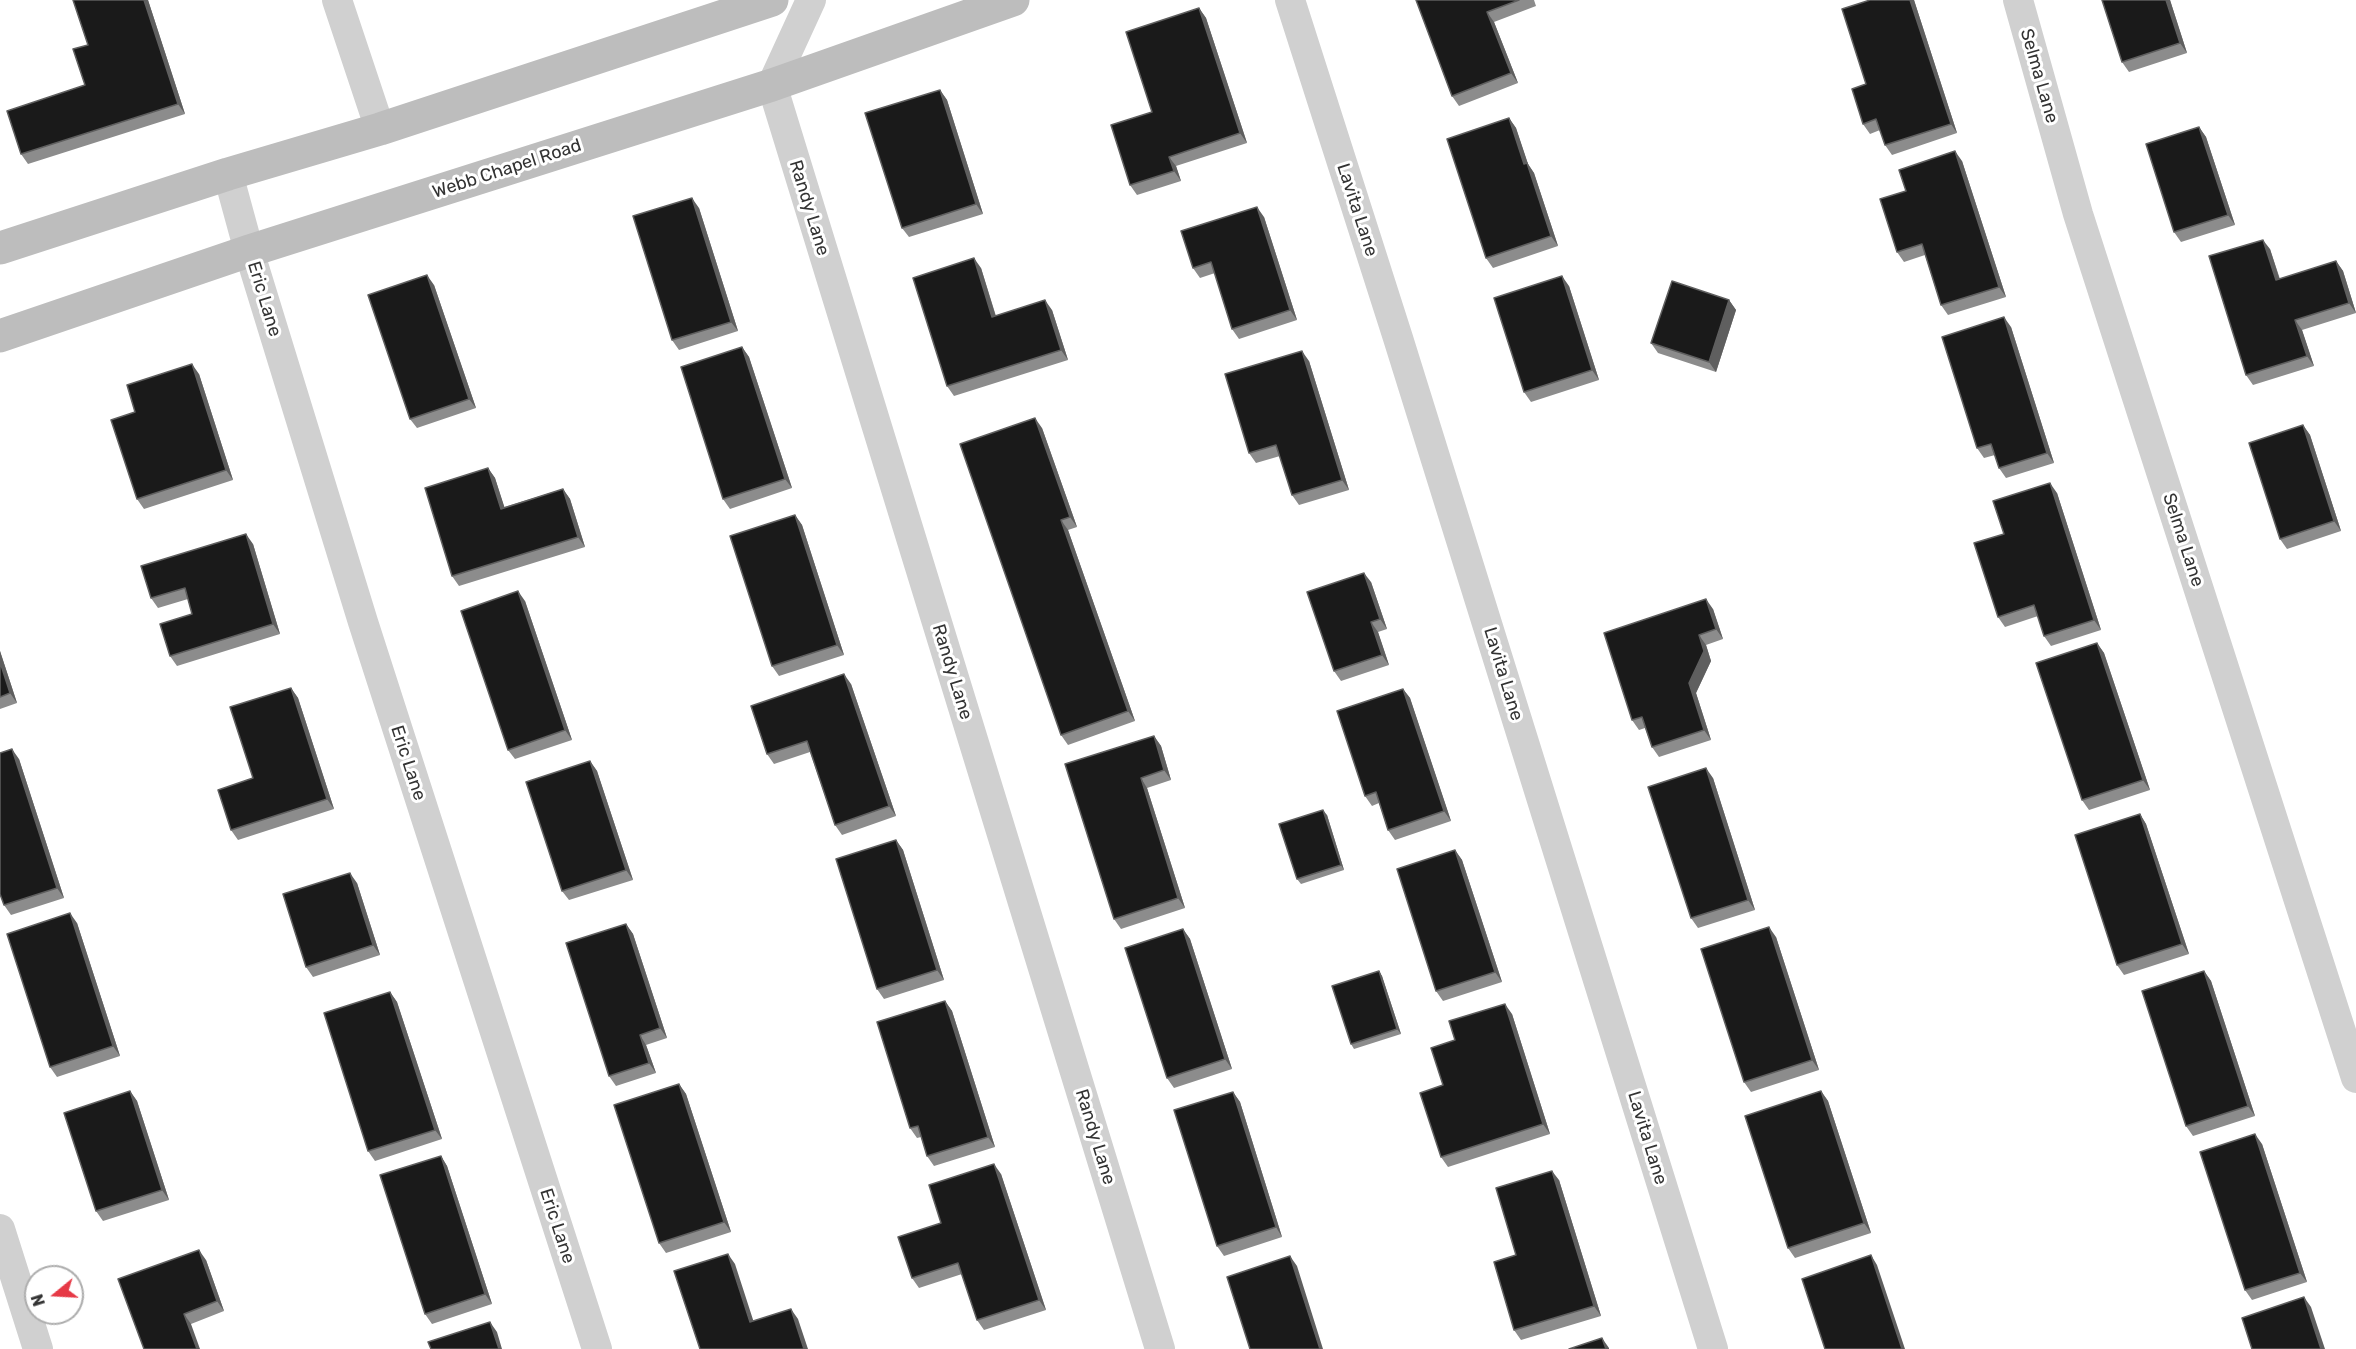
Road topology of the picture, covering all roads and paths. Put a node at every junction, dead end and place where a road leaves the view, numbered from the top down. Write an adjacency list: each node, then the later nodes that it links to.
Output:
1 (337, 0): 8 (street)
2 (771, 0): 8 (main road)
3 (811, 0): 7 (street)
4 (1013, 0): 7 (main road, Webb Chapel Road)
5 (1290, 0): 18 (street, Lavita Lane)
6 (2018, 0): 13 (street, Selma Lane)
7 (772, 85): 11 (main road, Webb Chapel Road); 17 (street, Randy Lane)
8 (380, 129): 9 (main road)
9 (228, 174): 10 (main road); 11 (street, Eric Lane)
10 (0, 248)
11 (249, 251): 12 (main road, Webb Chapel Road); 16 (street, Eric Lane)
12 (0, 336)
13 (2356, 1078)
14 (0, 1229): 15 (street)
15 (38, 1349)
16 (597, 1349)
17 (1160, 1349)
18 (1713, 1349)

